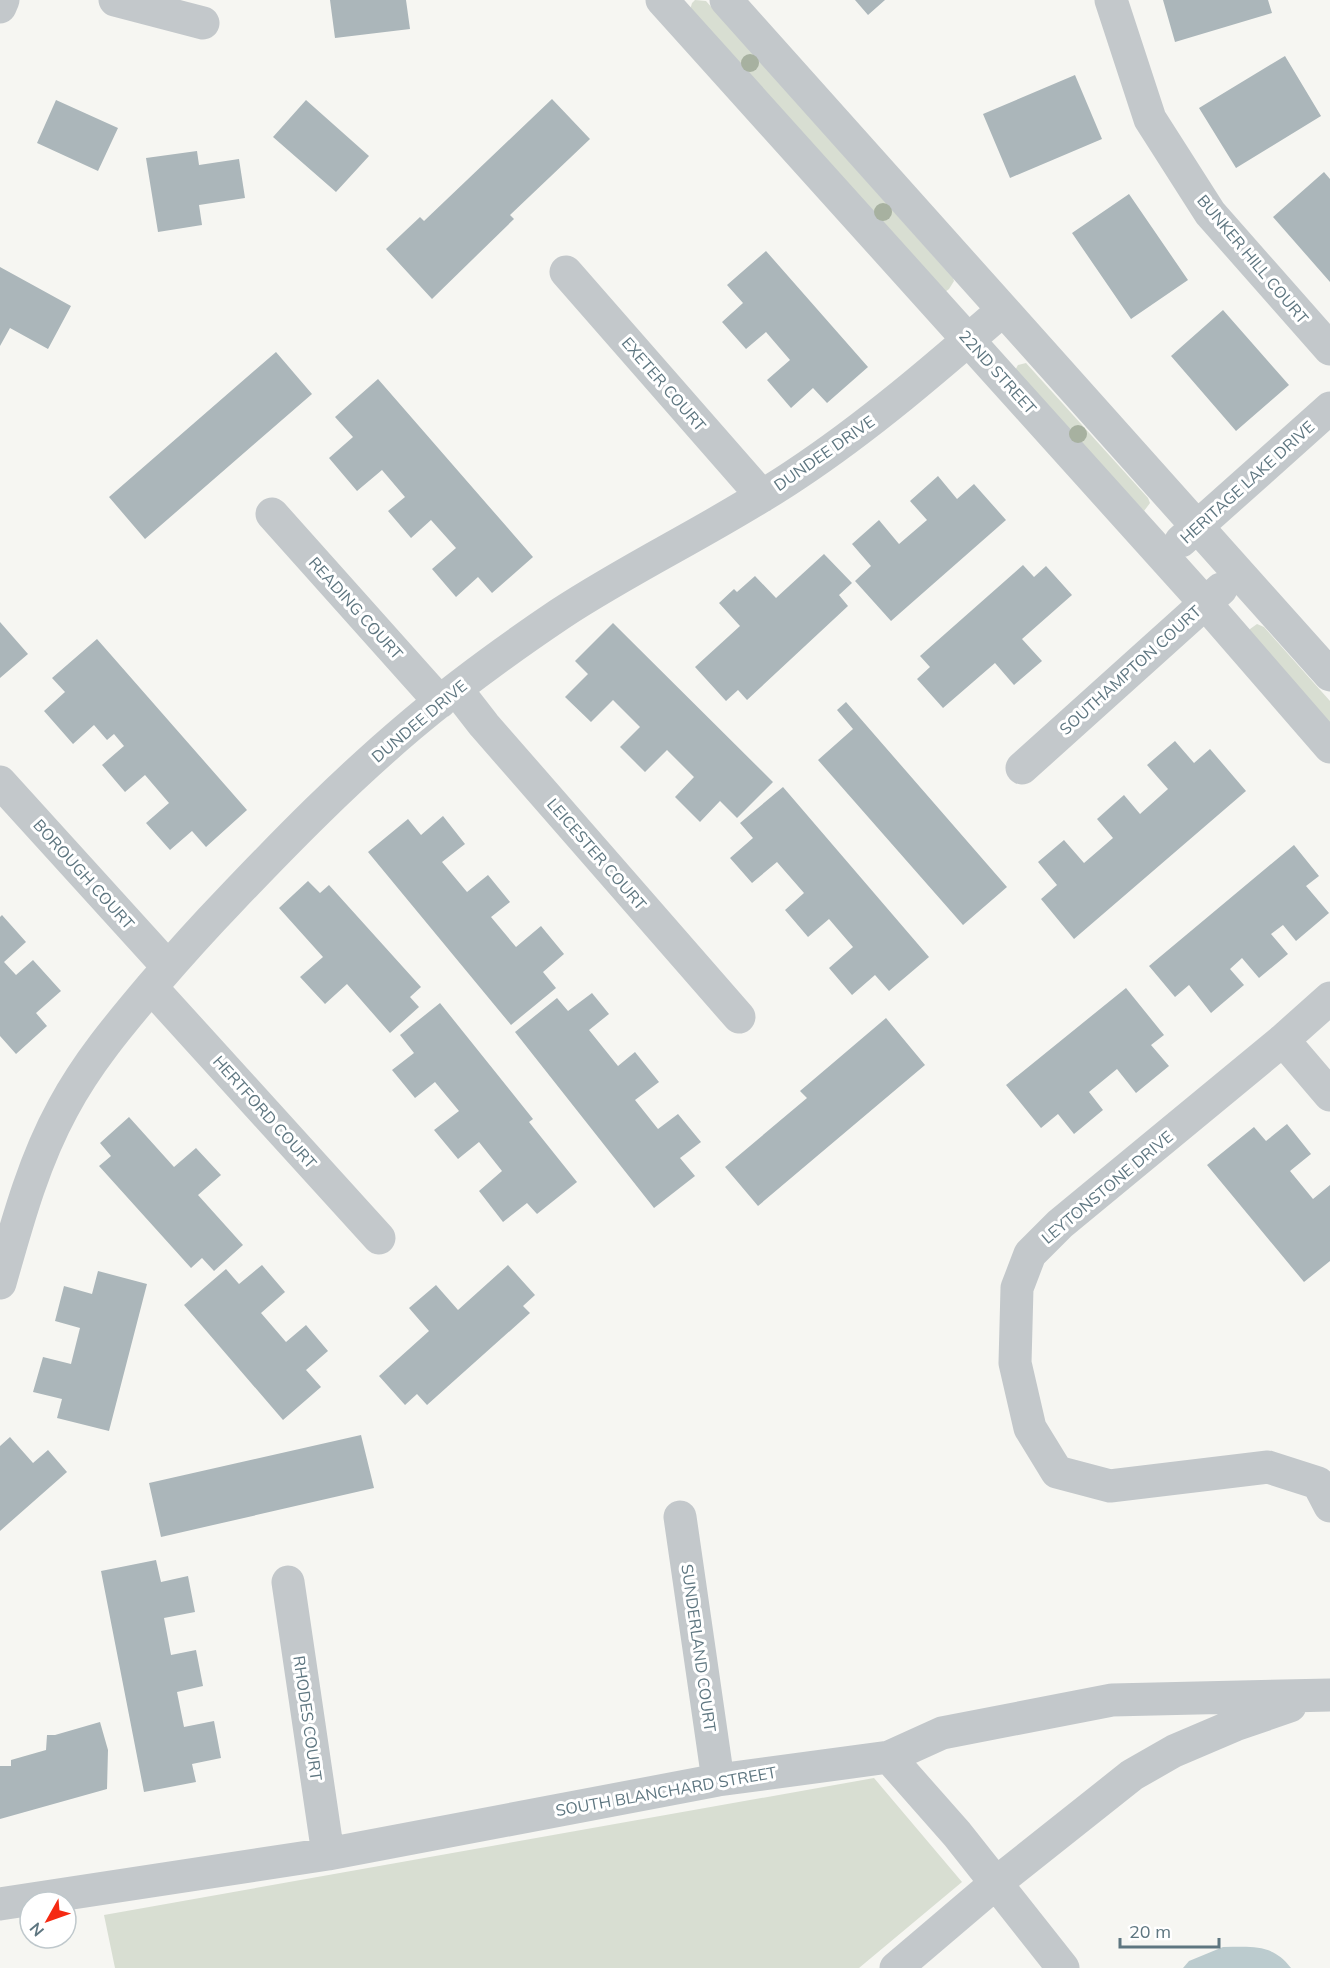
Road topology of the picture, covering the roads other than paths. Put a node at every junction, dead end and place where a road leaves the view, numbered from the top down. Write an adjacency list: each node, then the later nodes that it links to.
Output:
1 (3, 0): 6 (street)
2 (115, 0): 7 (street)
3 (662, 0): 10 (street, 22ND STREET)
4 (726, 0): 9 (street)
5 (1111, 0): 11 (street, BUNKER HILL COURT)
6 (0, 7)
7 (204, 23)
8 (566, 272): 13 (street, EXETER COURT)
9 (1003, 310): 10 (street, DUNDEE DRIVE); 15 (street)
10 (969, 339): 13 (street, DUNDEE DRIVE); 16 (street, 22ND STREET)
11 (1330, 349)
12 (1330, 408): 15 (street, HERITAGE LAKE DRIVE)
13 (762, 496): 20 (street, DUNDEE DRIVE)
14 (272, 514): 20 (street, READING COURT)
15 (1198, 527): 16 (street, HERITAGE LAKE DRIVE); 17 (street)
16 (1163, 556): 18 (street, 22ND STREET)
17 (1239, 573): 18 (street, SOUTHAMPTON COURT); 19 (street)
18 (1205, 603): 21 (street, 22ND STREET); 22 (street, SOUTHAMPTON COURT)
19 (1330, 675)
20 (448, 695): 24 (street, DUNDEE DRIVE); 26 (street, LEICESTER COURT)
21 (1330, 747)
22 (1022, 768)
23 (0, 782): 24 (street, BOROUGH COURT)
24 (159, 977): 29 (street, HERTFORD COURT); 30 (street, DUNDEE DRIVE)
25 (1330, 998): 27 (street, LEYTONSTONE DRIVE)
26 (739, 1017)
27 (1283, 1040): 28 (street); 31 (street, LEYTONSTONE DRIVE)
28 (1330, 1095)
29 (378, 1238)
30 (0, 1283)
31 (1330, 1506)
32 (680, 1517): 36 (street, SUNDERLAND COURT)
33 (288, 1582): 37 (street, RHODES COURT)
34 (1325, 1695): 35 (street, SOUTH BLANCHARD STREET); 38 (street)
35 (889, 1757): 36 (street, SOUTH BLANCHARD STREET); 38 (street)
36 (718, 1780): 37 (street, SOUTH BLANCHARD STREET)
37 (328, 1854): 39 (street, SOUTH BLANCHARD STREET)
38 (996, 1883): 40 (street); 41 (street)
39 (0, 1904)
40 (896, 1968)
41 (1063, 1968)

